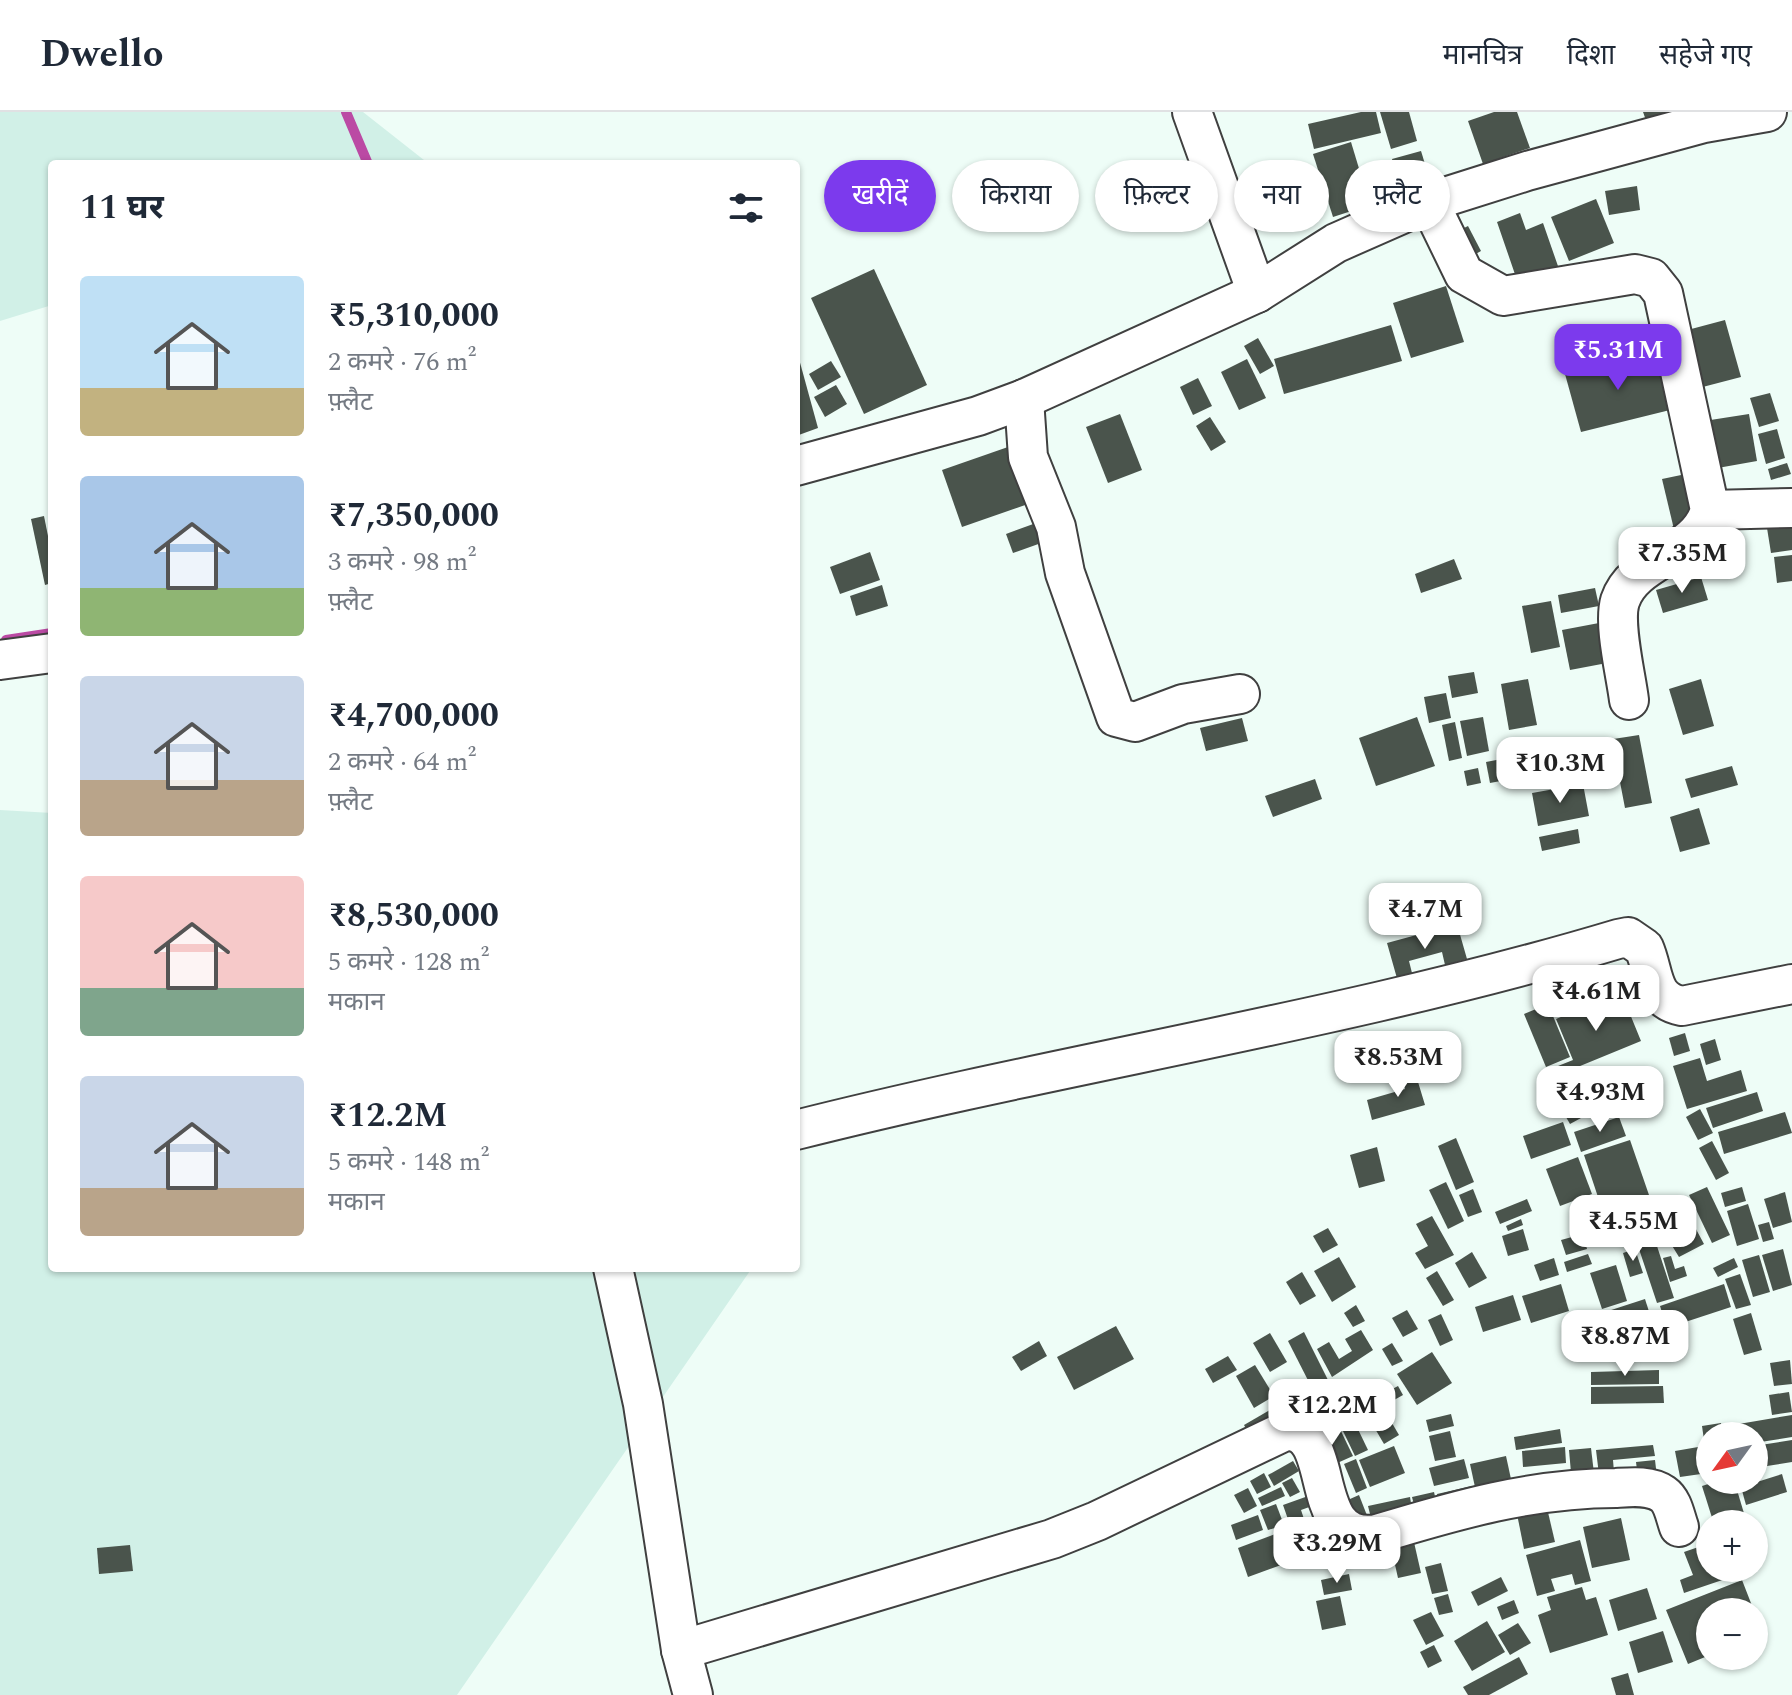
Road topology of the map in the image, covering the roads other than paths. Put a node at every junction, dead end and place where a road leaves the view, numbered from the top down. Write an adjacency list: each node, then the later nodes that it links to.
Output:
1 (1192, 112): 6 (street)
2 (1767, 112): 3 (street)
3 (1450, 195)
4 (1361, 232): 6 (street)
5 (1444, 232): 10 (street)
6 (1257, 293): 7 (street)
7 (1024, 399): 8 (street); 13 (street)
8 (800, 465)
9 (1792, 508): 10 (street)
10 (1710, 510): 14 (street)
11 (48, 654): 12 (street)
12 (0, 660)
13 (1240, 694)
14 (1629, 700)
15 (1792, 984): 16 (street)
16 (800, 1129)
17 (614, 1272): 19 (street)
18 (1679, 1527): 19 (street)
19 (681, 1650): 20 (street)
20 (693, 1695)

